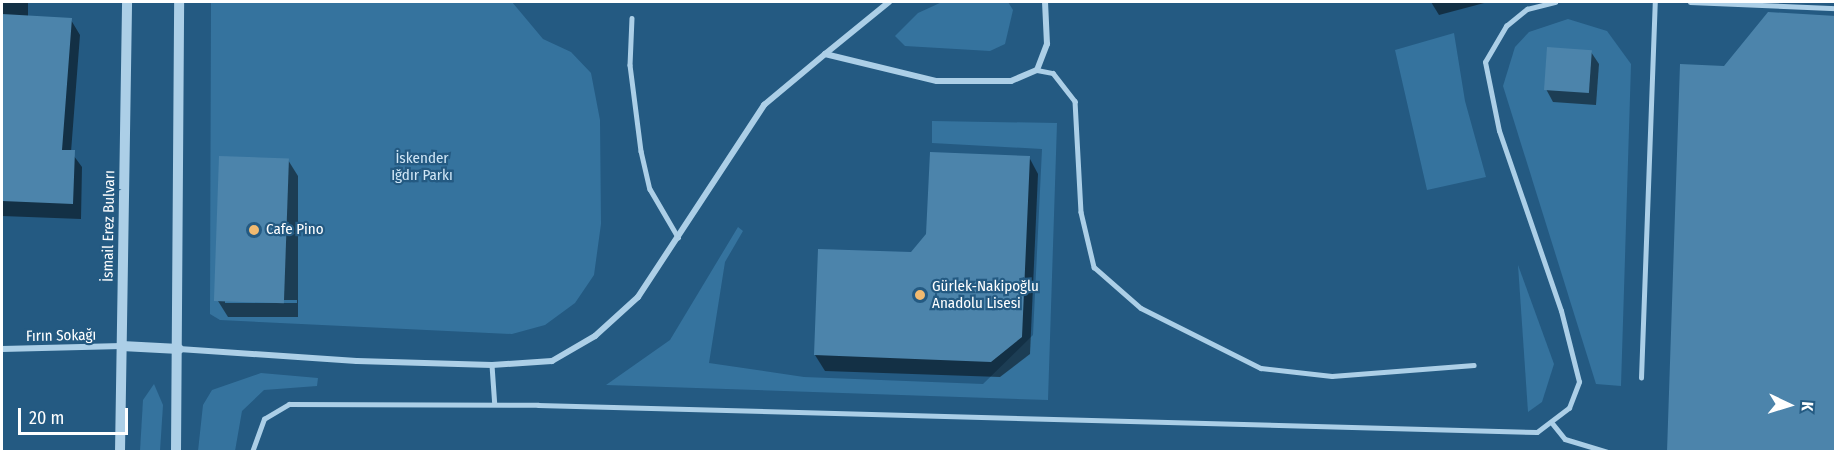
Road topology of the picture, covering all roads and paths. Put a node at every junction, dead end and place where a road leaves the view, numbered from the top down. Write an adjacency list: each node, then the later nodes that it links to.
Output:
1 (127, 2): 13 (street, İsmail Erez Bulvarı)
2 (179, 2): 15 (street)
3 (889, 2): 10 (street)
4 (1045, 2): 11 (street)
5 (1555, 2): 20 (lane)
6 (1655, 2): 18 (lane)
7 (1690, 2): 8 (lane)
8 (1836, 8)
9 (632, 18): 12 (lane)
10 (825, 54): 11 (street); 12 (street)
11 (1037, 70): 16 (lane)
12 (679, 239): 17 (street)
13 (122, 346): 14 (street, Fırın Sokağı); 15 (street); 21 (street, İsmail Erez Bulvarı)
14 (2, 349)
15 (179, 349): 17 (street); 22 (street)
16 (1474, 364)
17 (492, 365): 19 (lane)
18 (1641, 378)
19 (495, 404): 20 (lane); 23 (lane)
20 (1553, 424): 26 (lane)
21 (120, 452)
22 (176, 452)
23 (252, 452)
24 (318, 452): 25 (lane)
25 (384, 452)
26 (1608, 452)

